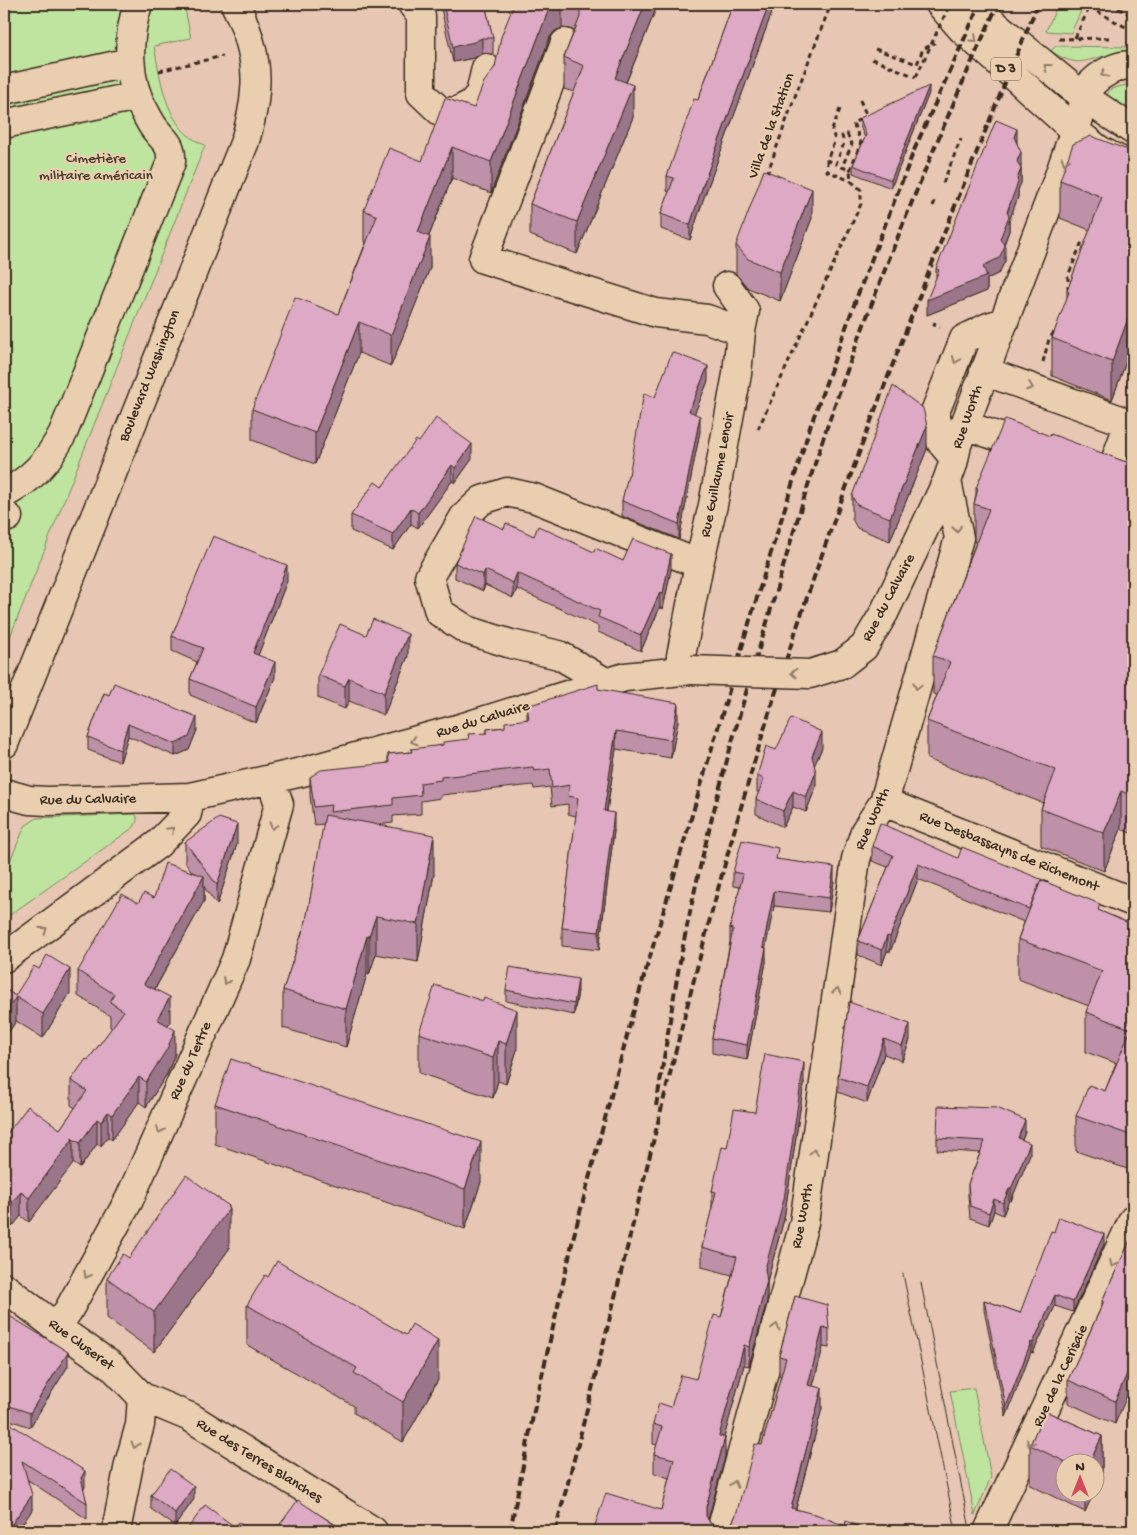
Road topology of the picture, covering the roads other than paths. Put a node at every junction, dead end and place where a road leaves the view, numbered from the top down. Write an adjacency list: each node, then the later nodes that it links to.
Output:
1 (138, 4): 9 (street)
2 (235, 4): 26 (street, Boulevard Washington)
3 (412, 4): 8 (street)
4 (940, 4): 14 (street, D 3, one-way to 14)
5 (970, 4): 11 (street, D 3, one-way to 5)
6 (565, 43): 18 (street)
7 (1133, 65): 11 (street, Rue Worth, one-way to 11)
8 (486, 68)
9 (139, 77): 10 (street); 12 (street); 22 (street)
10 (4, 90)
11 (1085, 98): 13 (street, D 3); 14 (street, Rue Worth)
12 (4, 124)
13 (1133, 130)
14 (1075, 131): 15 (street, D 3); 17 (street, Rue Worth, one-way to 17)
15 (1133, 167)
16 (727, 286): 18 (street, Rue Guillaume Lenoir)
17 (1004, 322): 19 (street, Rue Worth); 21 (street, one-way to 21)
18 (741, 331): 23 (street, Rue Guillaume Lenoir)
19 (984, 371): 20 (street, Rue Worth); 20 (street, one-way to 20)
20 (964, 425): 21 (street, Rue Worth)
21 (951, 469): 24 (street, Rue du Calvaire, one-way to 24, bridge); 30 (street, Rue Worth, one-way to 30)
22 (5, 509)
23 (699, 564): 24 (street, Rue Guillaume Lenoir); 25 (street)
24 (685, 670): 25 (street, Rue du Calvaire)
25 (607, 683): 27 (street, Rue du Calvaire, one-way to 27)
26 (4, 744)
27 (271, 780): 29 (street, Rue du Calvaire); 35 (street, Rue du Tertre, one-way to 35)
28 (4, 792): 29 (street, Rue du Calvaire)
29 (190, 797): 32 (street, one-way to 29)
30 (884, 802): 31 (street, Rue Desbassayns de Richemont); 40 (street, Rue Worth, one-way to 30)
31 (1133, 902)
32 (4, 958)
33 (1133, 1220): 37 (street, Rue de la Cerisaie, one-way to 37)
34 (4, 1287): 35 (street, Rue Cluseret)
35 (56, 1327): 36 (street, Rue Cluseret)
36 (142, 1397): 38 (street, one-way to 38); 39 (street, Rue des Terres Blanches)
37 (992, 1524)
38 (116, 1531)
39 (373, 1531)
40 (721, 1531)

